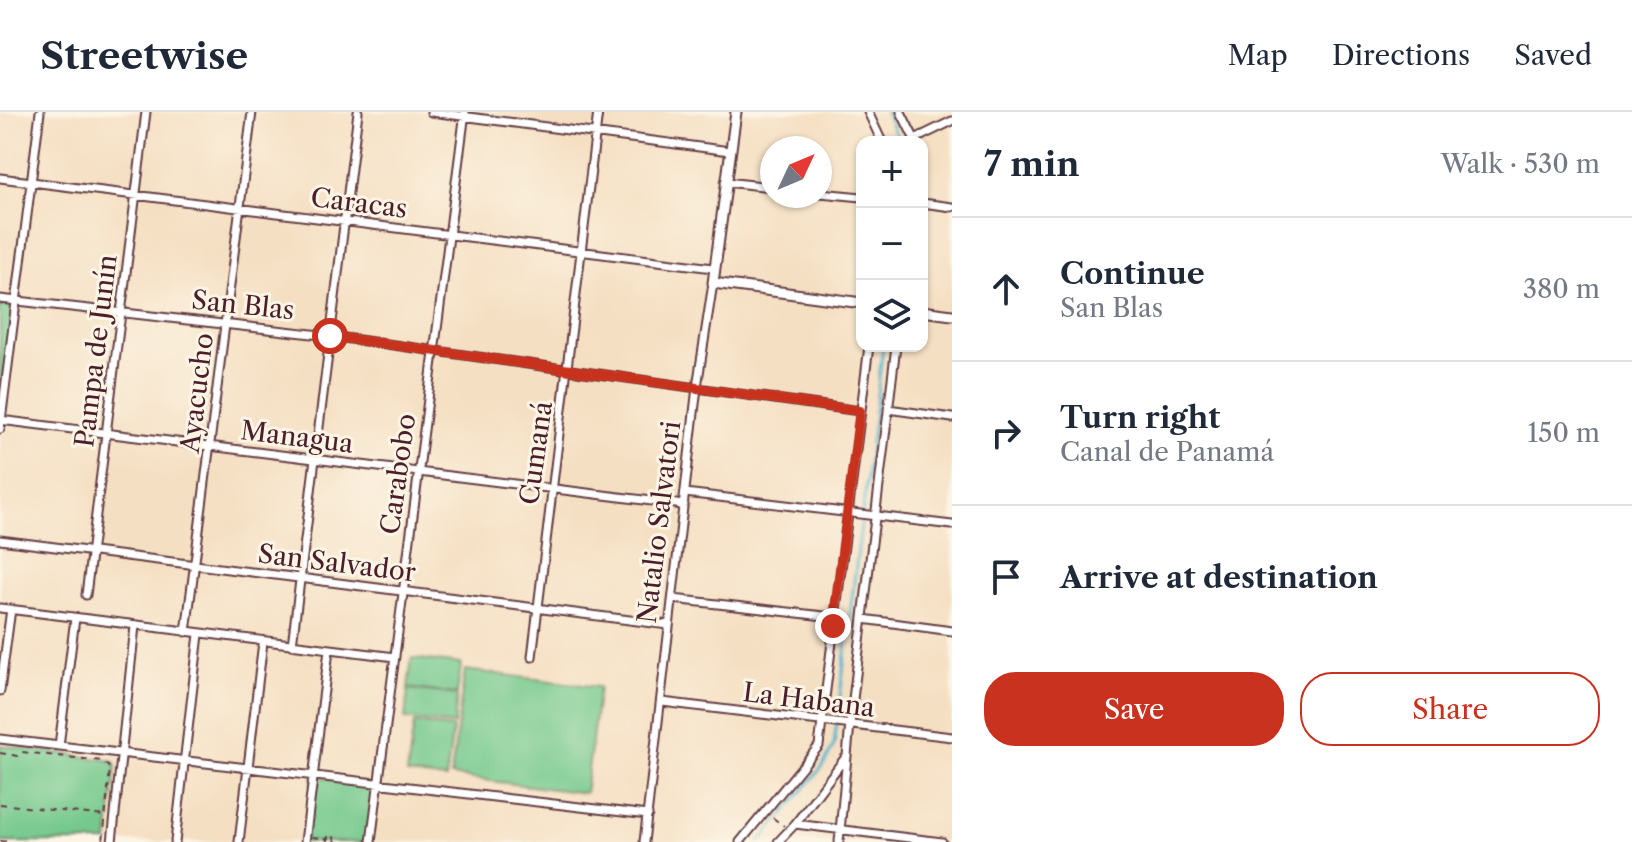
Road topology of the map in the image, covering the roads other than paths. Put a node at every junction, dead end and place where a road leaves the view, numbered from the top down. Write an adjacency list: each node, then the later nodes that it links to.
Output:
1 (40, 112): 18 (street)
2 (146, 112): 21 (street, Pampa de Junín)
3 (252, 112): 26 (street, Ayacucho)
4 (358, 112): 27 (street)
5 (431, 112): 10 (street)
6 (598, 112): 12 (street, Cumaná)
7 (736, 112): 16 (street, Natalio Salvatori)
8 (868, 112): 13 (street)
9 (901, 112): 14 (street)
10 (464, 114): 12 (street); 28 (street, Carabobo)
11 (952, 121): 15 (street)
12 (595, 131): 16 (street); 29 (street, Cumaná)
13 (879, 136)
14 (913, 136)
15 (923, 136)
16 (730, 151): 19 (street, Natalio Salvatori)
17 (0, 178): 18 (street, Caracas)
18 (31, 181): 21 (street, Caracas); 33 (street)
19 (725, 182): 20 (street); 30 (street, Natalio Salvatori)
20 (760, 186)
21 (136, 194): 26 (street, Caracas); 36 (street, Pampa de Junín)
22 (832, 194): 23 (street)
23 (856, 196)
24 (928, 204): 25 (street)
25 (952, 207)
26 (241, 208): 27 (street, Caracas); 38 (street, Ayacucho)
27 (343, 221): 28 (street, Caracas); 39 (street)
28 (450, 234): 29 (street, Caracas); 40 (street, Carabobo)
29 (580, 251): 30 (street, Caracas); 43 (street, Cumaná)
30 (713, 268): 31 (street, Natalio Salvatori)
31 (713, 283): 34 (street); 44 (street, Natalio Salvatori)
32 (0, 299): 33 (street, San Blas)
33 (16, 301): 36 (street, San Blas); 48 (street)
34 (856, 302)
35 (928, 312): 37 (street)
36 (121, 314): 38 (street, San Blas); 50 (street, Pampa de Junín)
37 (952, 315)
38 (225, 325): 39 (street, San Blas); 51 (street, Ayacucho)
39 (330, 336): 40 (street, San Blas); 52 (street)
40 (434, 352): 43 (street, San Blas); 53 (street, Carabobo)
41 (868, 352): 46 (street)
42 (895, 352): 45 (street)
43 (568, 369): 44 (street, San Blas); 54 (street, Cumaná)
44 (697, 387): 46 (street, San Blas); 55 (street, Natalio Salvatori)
45 (888, 409): 47 (street); 58 (street)
46 (860, 411): 57 (street)
47 (952, 418)
48 (1, 420): 49 (street); 50 (street, Managua)
49 (0, 429)
50 (106, 433): 51 (street, Managua); 61 (street, Pampa de Junín)
51 (210, 445): 52 (street, Managua); 62 (street, Ayacucho)
52 (315, 459): 53 (street, Managua); 63 (street)
53 (418, 473): 54 (street, Managua); 64 (street, Carabobo)
54 (551, 489): 56 (street, Managua); 67 (street, Cumaná)
55 (685, 493): 56 (street, Natalio Salvatori); 57 (street)
56 (684, 505): 66 (street, Natalio Salvatori)
57 (847, 512): 58 (street); 72 (street)
58 (875, 515): 59 (street); 71 (street)
59 (952, 525)
60 (0, 540): 61 (street, San Salvador)
61 (93, 552): 62 (street, San Salvador); 65 (street, Pampa de Junín)
62 (196, 564): 63 (street, San Salvador); 76 (street, Ayacucho)
63 (299, 579): 64 (street, San Salvador); 79 (street)
64 (402, 591): 67 (street, San Salvador); 81 (street, Carabobo)
65 (86, 595)
66 (673, 599): 72 (street); 73 (street, Natalio Salvatori)
67 (536, 607): 73 (street, San Salvador); 82 (street, Cumaná)
68 (0, 608): 69 (street)
69 (11, 609): 70 (street); 83 (street)
70 (75, 618): 74 (street); 89 (street)
71 (863, 619): 75 (street); 86 (street)
72 (833, 622): 85 (street)
73 (669, 625): 84 (street, Natalio Salvatori)
74 (135, 626): 76 (street); 90 (street)
75 (952, 631)
76 (186, 632): 77 (street)
77 (199, 634): 78 (street); 92 (street)
78 (263, 642): 79 (street); 93 (street)
79 (292, 645): 80 (street)
80 (329, 650): 81 (street); 94 (street)
81 (395, 657): 95 (street, Carabobo)
82 (532, 657)
83 (0, 691)
84 (662, 702): 85 (street, La Habana); 96 (street, Natalio Salvatori)
85 (822, 722): 86 (street, La Habana); 105 (street)
86 (850, 724): 87 (street, La Habana); 91 (street)
87 (952, 737)
88 (0, 739): 89 (street)
89 (59, 746): 90 (street)
90 (121, 753): 92 (street); 100 (street)
91 (847, 756): 97 (street); 98 (street)
92 (184, 762): 93 (street); 101 (street)
93 (249, 769): 94 (street); 102 (street)
94 (313, 776): 95 (street); 99 (street)
95 (379, 785): 96 (street); 103 (street, Carabobo)
96 (648, 815): 104 (street, Natalio Salvatori)
97 (795, 824): 98 (street); 106 (street)
98 (841, 829): 107 (street); 108 (street)
99 (306, 839)
100 (112, 842)
101 (175, 842)
102 (239, 842)
103 (371, 842)
104 (644, 842)
105 (740, 842)
106 (778, 842)
107 (839, 842)
108 (942, 842)

